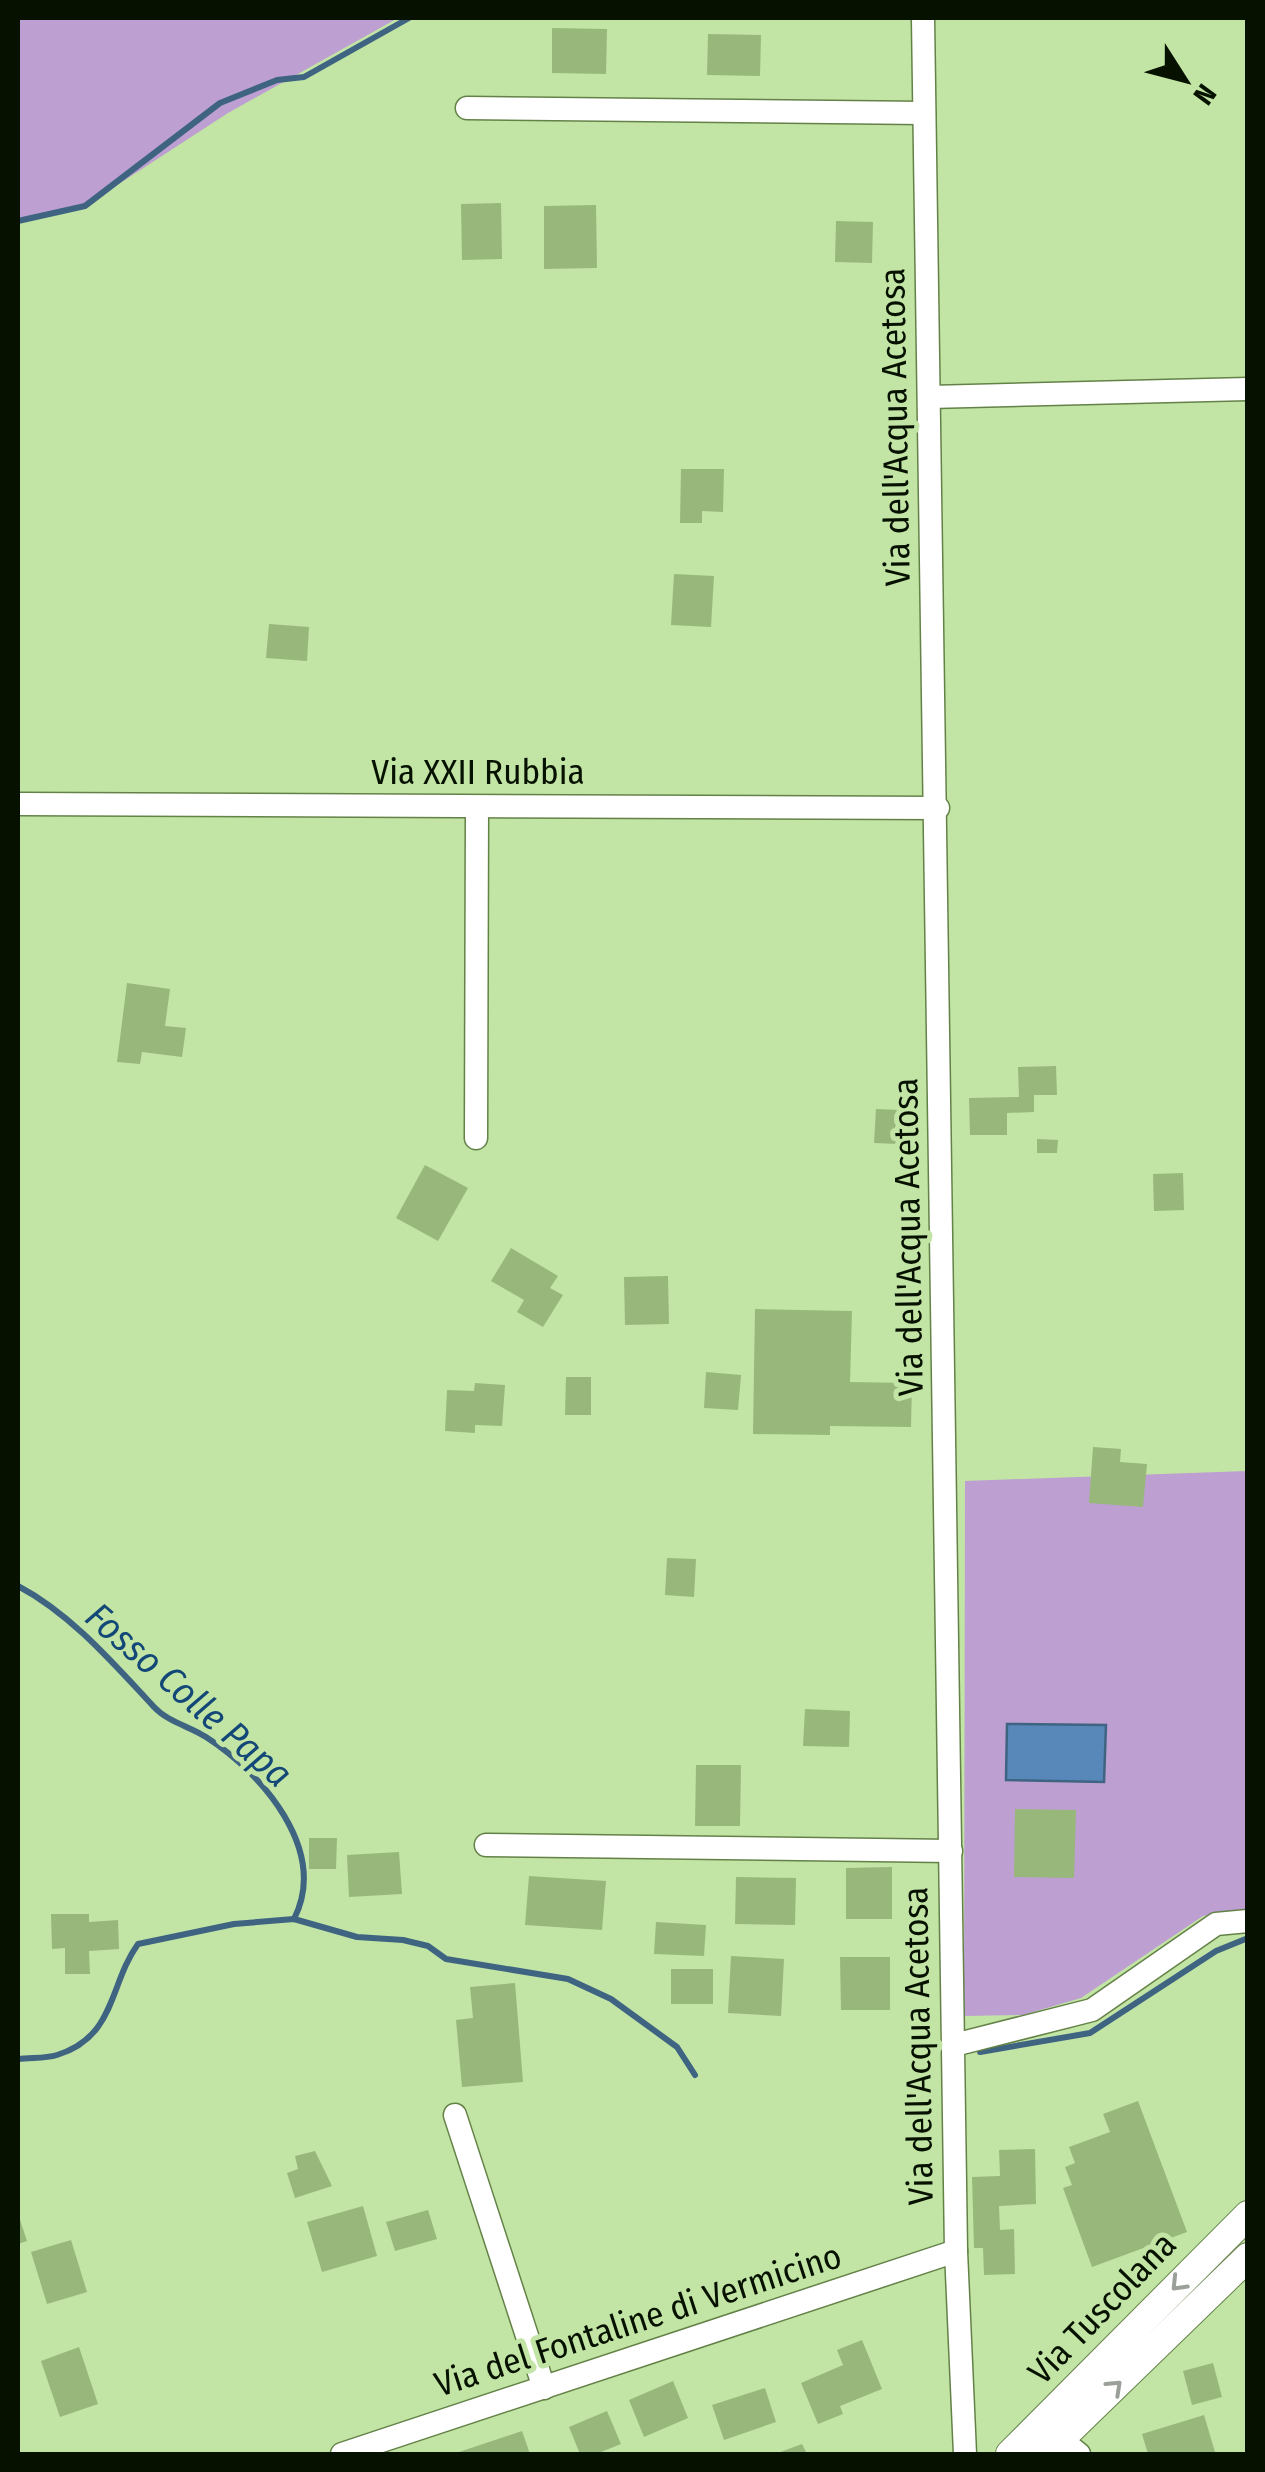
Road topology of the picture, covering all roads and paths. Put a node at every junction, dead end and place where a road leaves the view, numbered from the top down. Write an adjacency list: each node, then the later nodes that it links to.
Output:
1 (922, 18): 3 (street, Via dell'Acqua Acetosa)
2 (467, 108): 3 (street)
3 (924, 113): 5 (street, Via dell'Acqua Acetosa)
4 (1248, 389): 5 (street)
5 (930, 397): 8 (street, Via dell'Acqua Acetosa)
6 (18, 804): 7 (street, Via XXII Rubbia)
7 (477, 807): 8 (street, Via XXII Rubbia); 9 (street)
8 (938, 808): 11 (street, Via dell'Acqua Acetosa)
9 (476, 1138)
10 (486, 1846): 11 (street)
11 (951, 1851): 13 (street, Via dell'Acqua Acetosa)
12 (1248, 1921): 13 (street)
13 (954, 2045): 16 (street, Via dell'Acqua Acetosa)
14 (456, 2115): 18 (street)
15 (1248, 2216): 19 (main road, Via Tuscolana, one-way to 19)
16 (956, 2251): 18 (street, Via del Fontaline di Vermicino); 21 (street, Via dell'Acqua Acetosa)
17 (1248, 2257): 19 (main road, Via Tuscolana, one-way to 17)
18 (544, 2388): 20 (street, Via del Fontaline di Vermicino)
19 (1056, 2443): 22 (main road, Via Tuscolana)
20 (342, 2454)
21 (964, 2454)
22 (1010, 2454)

